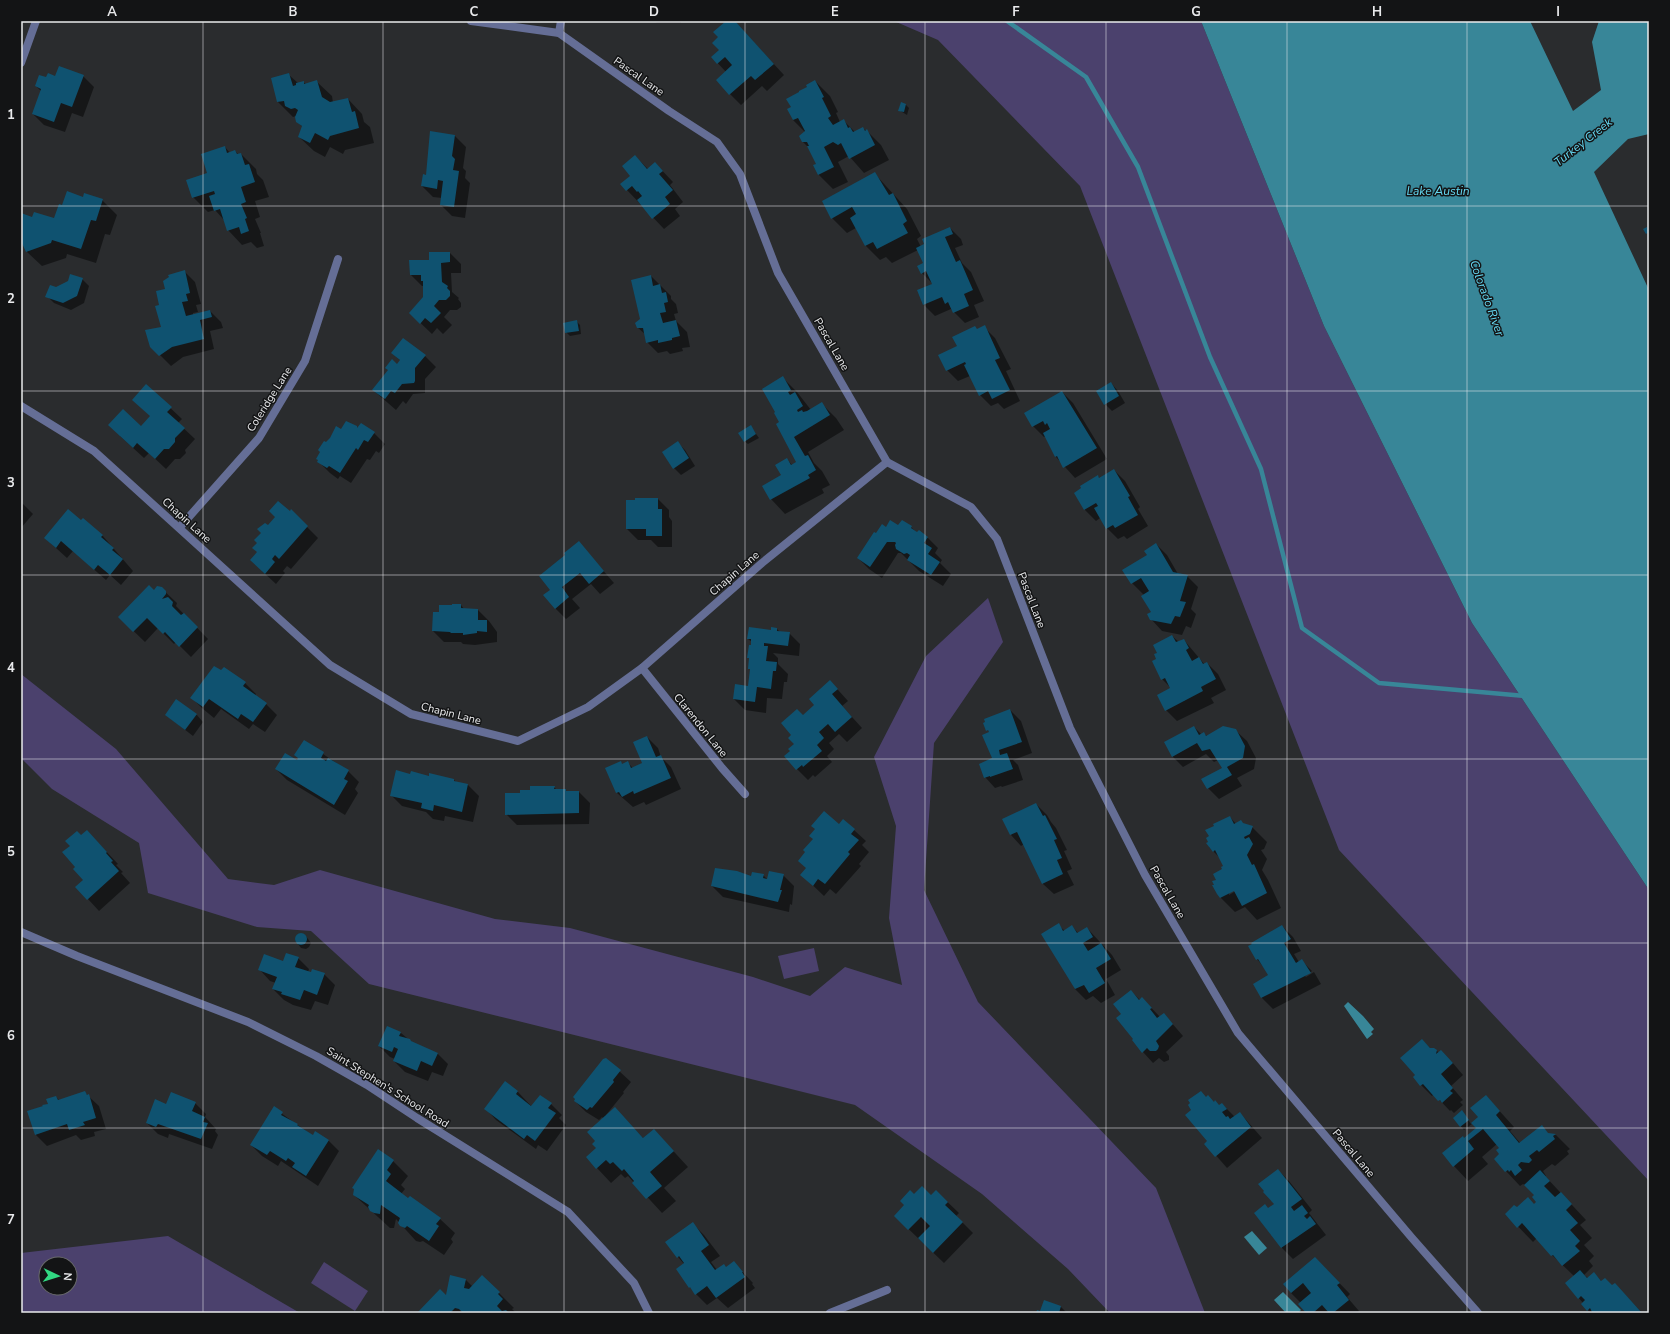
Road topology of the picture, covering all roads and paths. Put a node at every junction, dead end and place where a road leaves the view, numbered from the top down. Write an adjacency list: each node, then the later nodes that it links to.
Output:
1 (36, 21): 5 (street)
2 (471, 21): 4 (street, Pascal Lane)
3 (561, 21): 4 (street)
4 (558, 33): 8 (street, Pascal Lane)
5 (21, 63)
6 (338, 259): 9 (street, Coleridge Lane)
7 (21, 406): 9 (street, Chapin Lane)
8 (888, 462): 10 (street, Chapin Lane); 16 (street, Pascal Lane)
9 (180, 527): 10 (street, Chapin Lane)
10 (642, 668): 11 (street, Clarendon Lane)
11 (745, 794)
12 (21, 932): 14 (street, Saint Stephen's School Road)
13 (888, 1290): 15 (street)
14 (649, 1313)
15 (830, 1313)
16 (1478, 1313)

